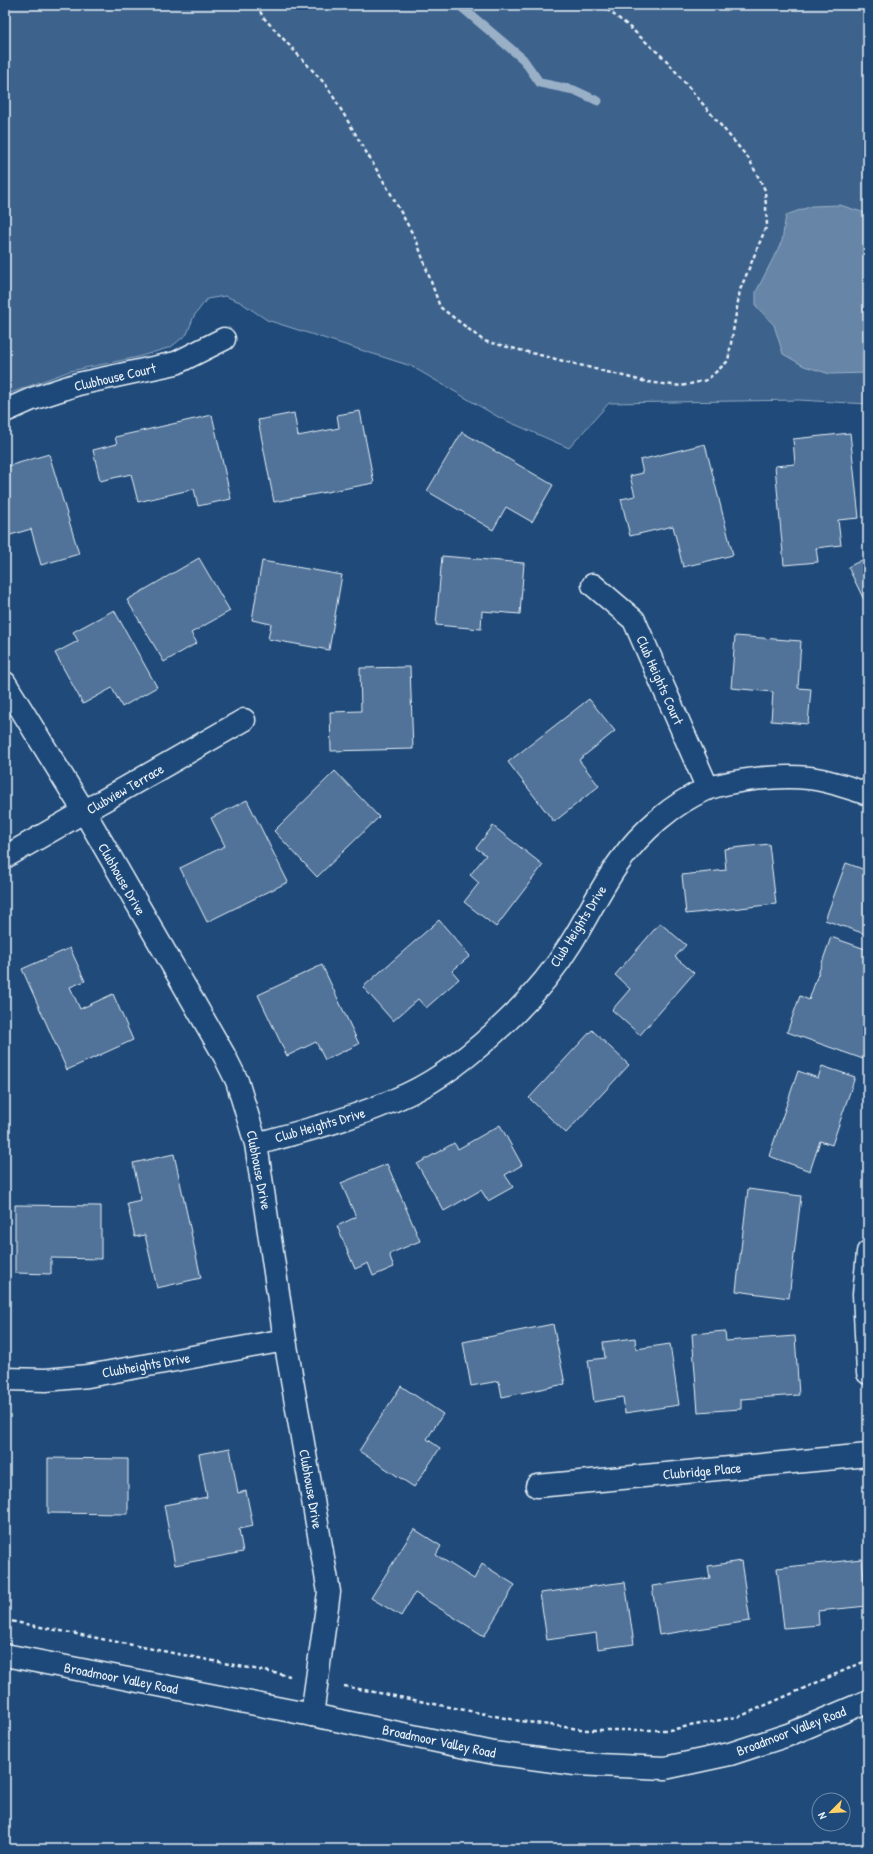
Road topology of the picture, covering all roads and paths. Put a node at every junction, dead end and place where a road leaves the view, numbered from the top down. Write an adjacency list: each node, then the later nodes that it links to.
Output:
1 (257, 5): 2 (path)
2 (601, 5)
3 (224, 339): 4 (street, Clubhouse Court)
4 (5, 411)
5 (593, 585): 8 (street, Club Heights Court)
6 (5, 683): 10 (street, Clubhouse Drive)
7 (244, 720): 10 (street, Clubview Terrace)
8 (708, 789): 9 (street, Club Heights Drive); 12 (street, Club Heights Drive)
9 (868, 794)
10 (85, 813): 11 (street, Clubview Terrace); 12 (street, Clubhouse Drive)
11 (5, 857)
12 (256, 1144): 14 (street, Clubhouse Drive)
13 (868, 1252): 15 (street)
14 (285, 1340): 16 (street, Clubheights Drive); 22 (street, Clubhouse Drive)
15 (868, 1373)
16 (5, 1379)
17 (868, 1455): 18 (street, Clubridge Place)
18 (537, 1486)
19 (5, 1620): 22 (path)
20 (5, 1655): 24 (street, Broadmoor Valley Road)
21 (868, 1660): 22 (path)
22 (317, 1681): 24 (street, Clubhouse Drive)
23 (868, 1701): 24 (street, Broadmoor Valley Road)
24 (312, 1715)

